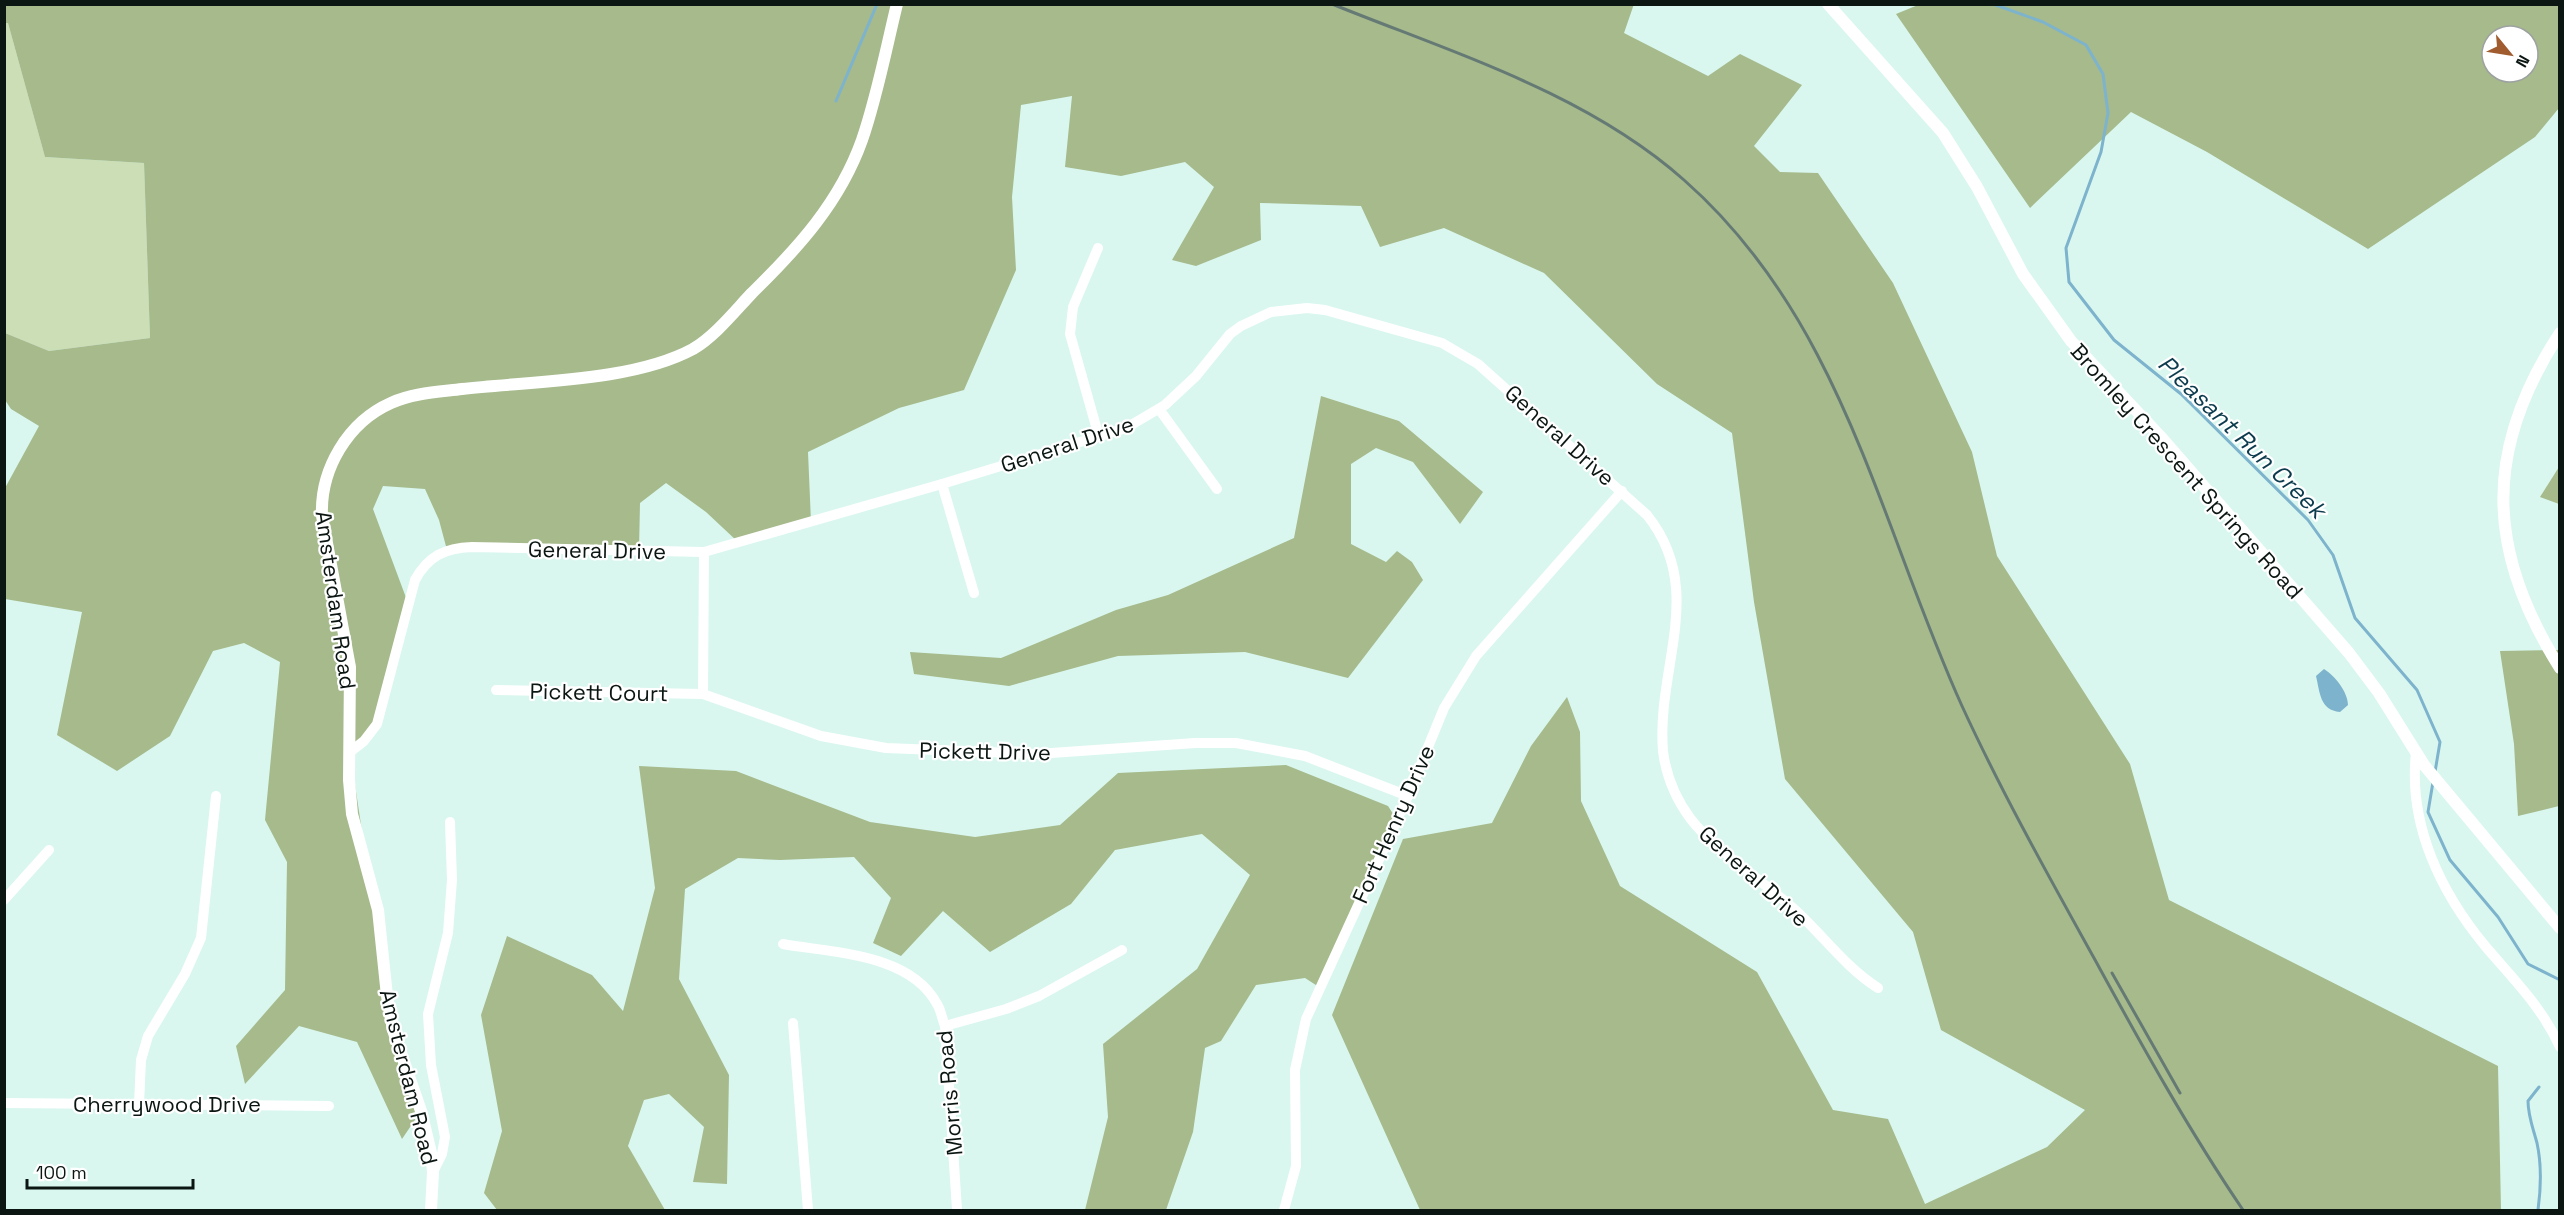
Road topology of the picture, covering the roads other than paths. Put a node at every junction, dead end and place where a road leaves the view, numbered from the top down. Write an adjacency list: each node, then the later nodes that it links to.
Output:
1 (897, 4): 15 (street, Amsterdam Road)
2 (1828, 4): 16 (street, Bromley Crescent Springs Road)
3 (1098, 248): 6 (street)
4 (2559, 333): 12 (street)
5 (1159, 409): 6 (street, General Drive); 8 (street); 9 (street, General Drive)
6 (1099, 437): 7 (street, General Drive)
7 (942, 484): 10 (street, General Drive); 11 (street)
8 (1217, 489)
9 (1622, 491): 18 (street, Fort Henry Drive); 25 (street, General Drive)
10 (704, 552): 14 (street); 15 (street, General Drive)
11 (974, 593)
12 (2559, 668)
13 (496, 690): 14 (street, Pickett Court)
14 (703, 694): 18 (street, Pickett Drive)
15 (350, 752): 32 (street, Amsterdam Road)
16 (2416, 753): 22 (street, Bromley Crescent Springs Road); 28 (street)
17 (216, 796): 30 (street)
18 (1408, 796): 36 (street, Fort Henry Drive)
19 (450, 822): 32 (street)
20 (49, 850): 21 (street)
21 (4, 900)
22 (2559, 928)
23 (783, 944): 27 (street, Morris Road)
24 (1122, 950): 27 (street)
25 (1878, 988)
26 (793, 1023): 34 (street)
27 (945, 1026): 35 (street, Morris Road)
28 (2559, 1047)
29 (4, 1103): 30 (street, Cherrywood Drive)
30 (139, 1104): 31 (street, Cherrywood Drive)
31 (329, 1106)
32 (433, 1173): 33 (street, Amsterdam Road)
33 (431, 1210)
34 (808, 1210)
35 (957, 1210)
36 (1284, 1210)

